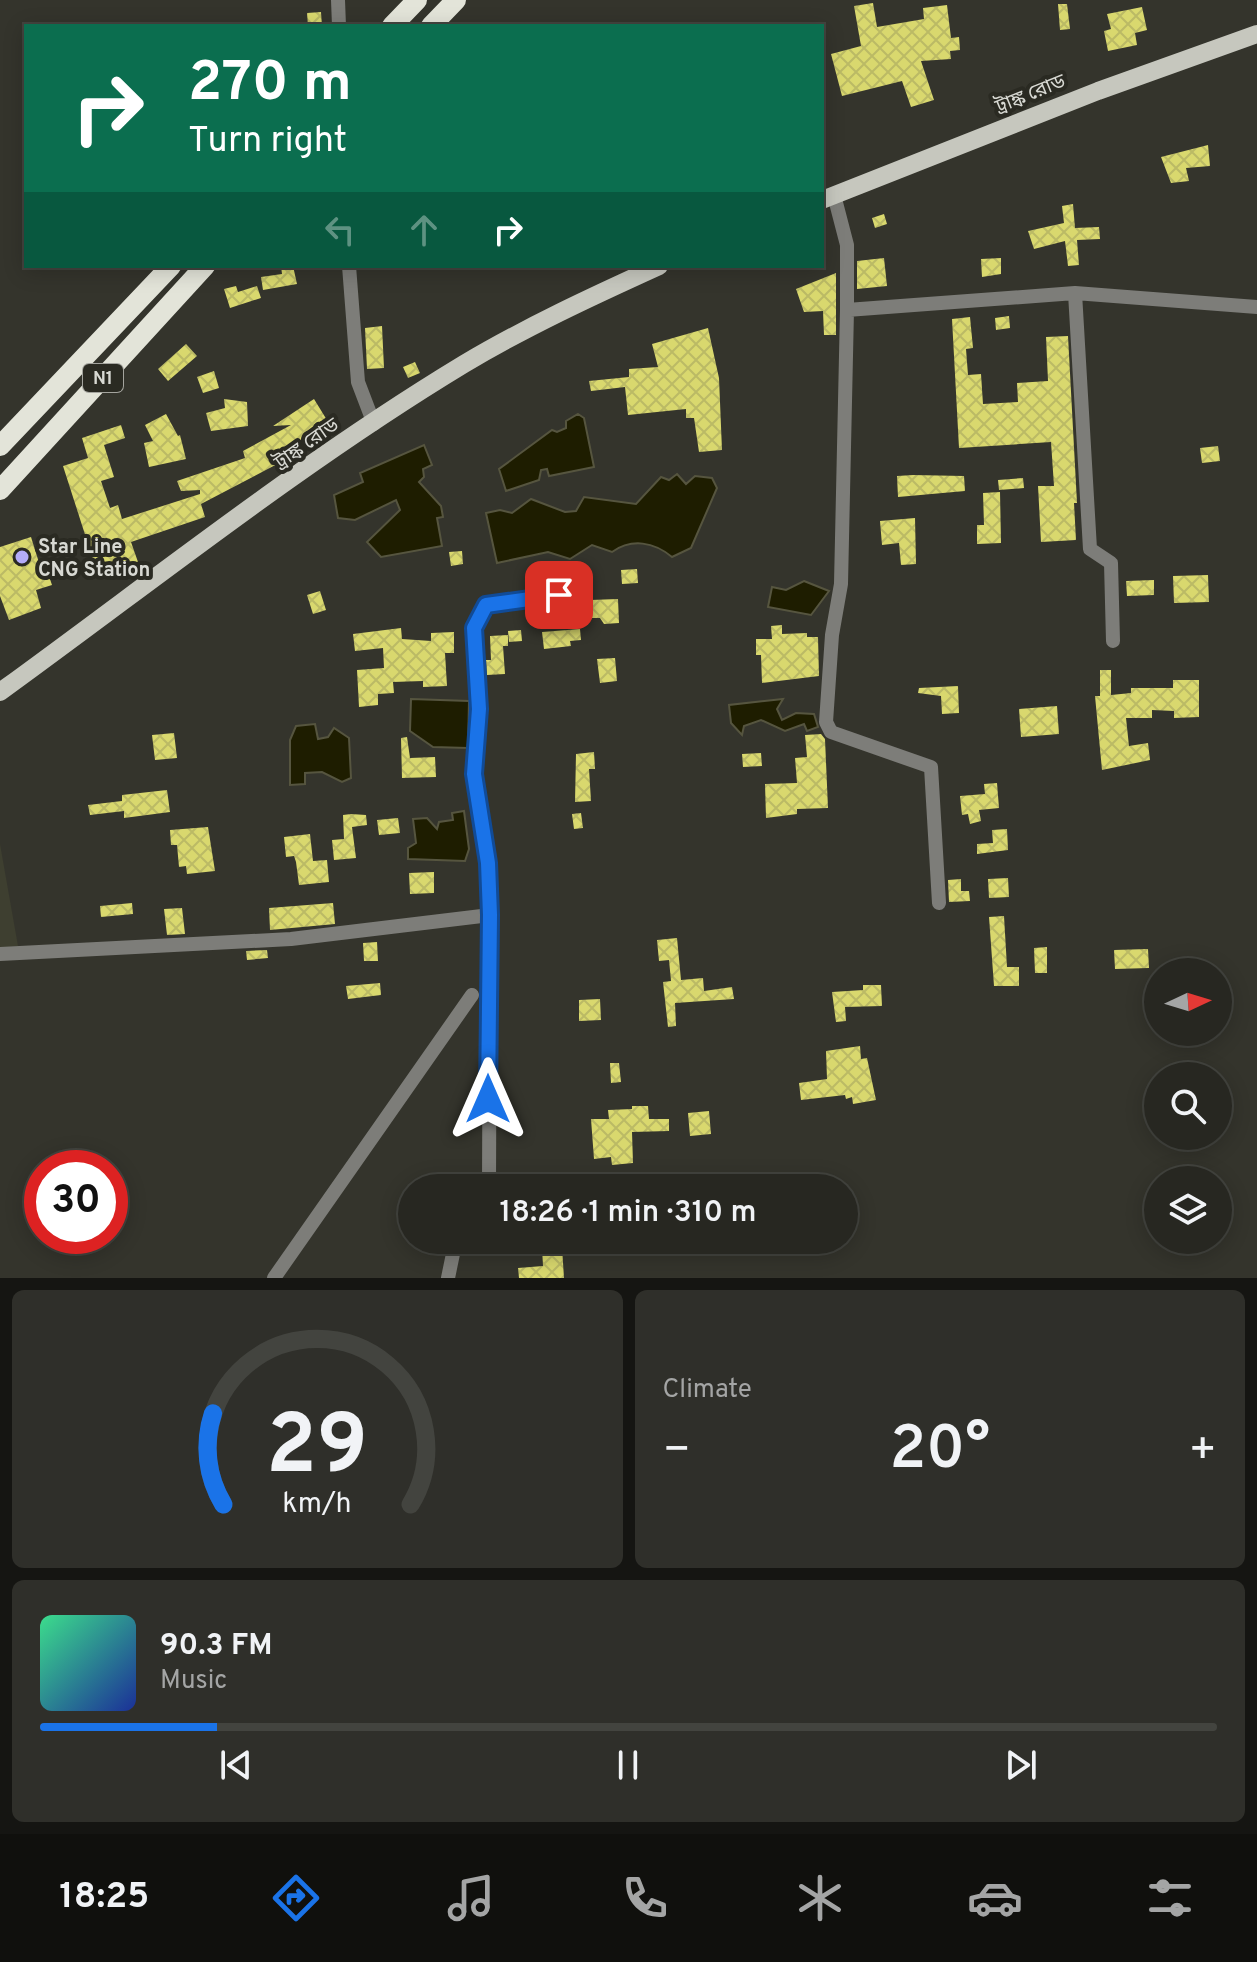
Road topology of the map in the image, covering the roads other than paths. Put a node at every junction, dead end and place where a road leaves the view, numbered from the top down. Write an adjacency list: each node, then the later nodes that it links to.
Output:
1 (338, 0): 4 (street)
2 (417, 0): 5 (highway)
3 (456, 0): 6 (highway)
4 (339, 24)
5 (394, 24)
6 (433, 24)
7 (1257, 34): 8 (main road, ট্রাঙ্ক রোড)
8 (828, 197): 15 (street)
9 (169, 268): 17 (highway, N1)
10 (203, 268): 18 (highway, N1)
11 (349, 268): 16 (street)
12 (655, 268): 16 (main road, ট্রাঙ্ক রোড)
13 (1075, 293): 14 (street); 15 (street); 20 (street)
14 (1257, 307)
15 (847, 310): 22 (street)
16 (374, 424): 21 (main road, ট্রাঙ্ক রোড)
17 (0, 446)
18 (0, 490)
19 (580, 602): 23 (street)
20 (1113, 641)
21 (0, 692)
22 (939, 903)
23 (490, 915): 24 (street); 26 (street)
24 (0, 954)
25 (472, 995): 28 (street)
26 (489, 1174)
27 (453, 1254): 29 (street)
28 (274, 1278)
29 (448, 1278)

